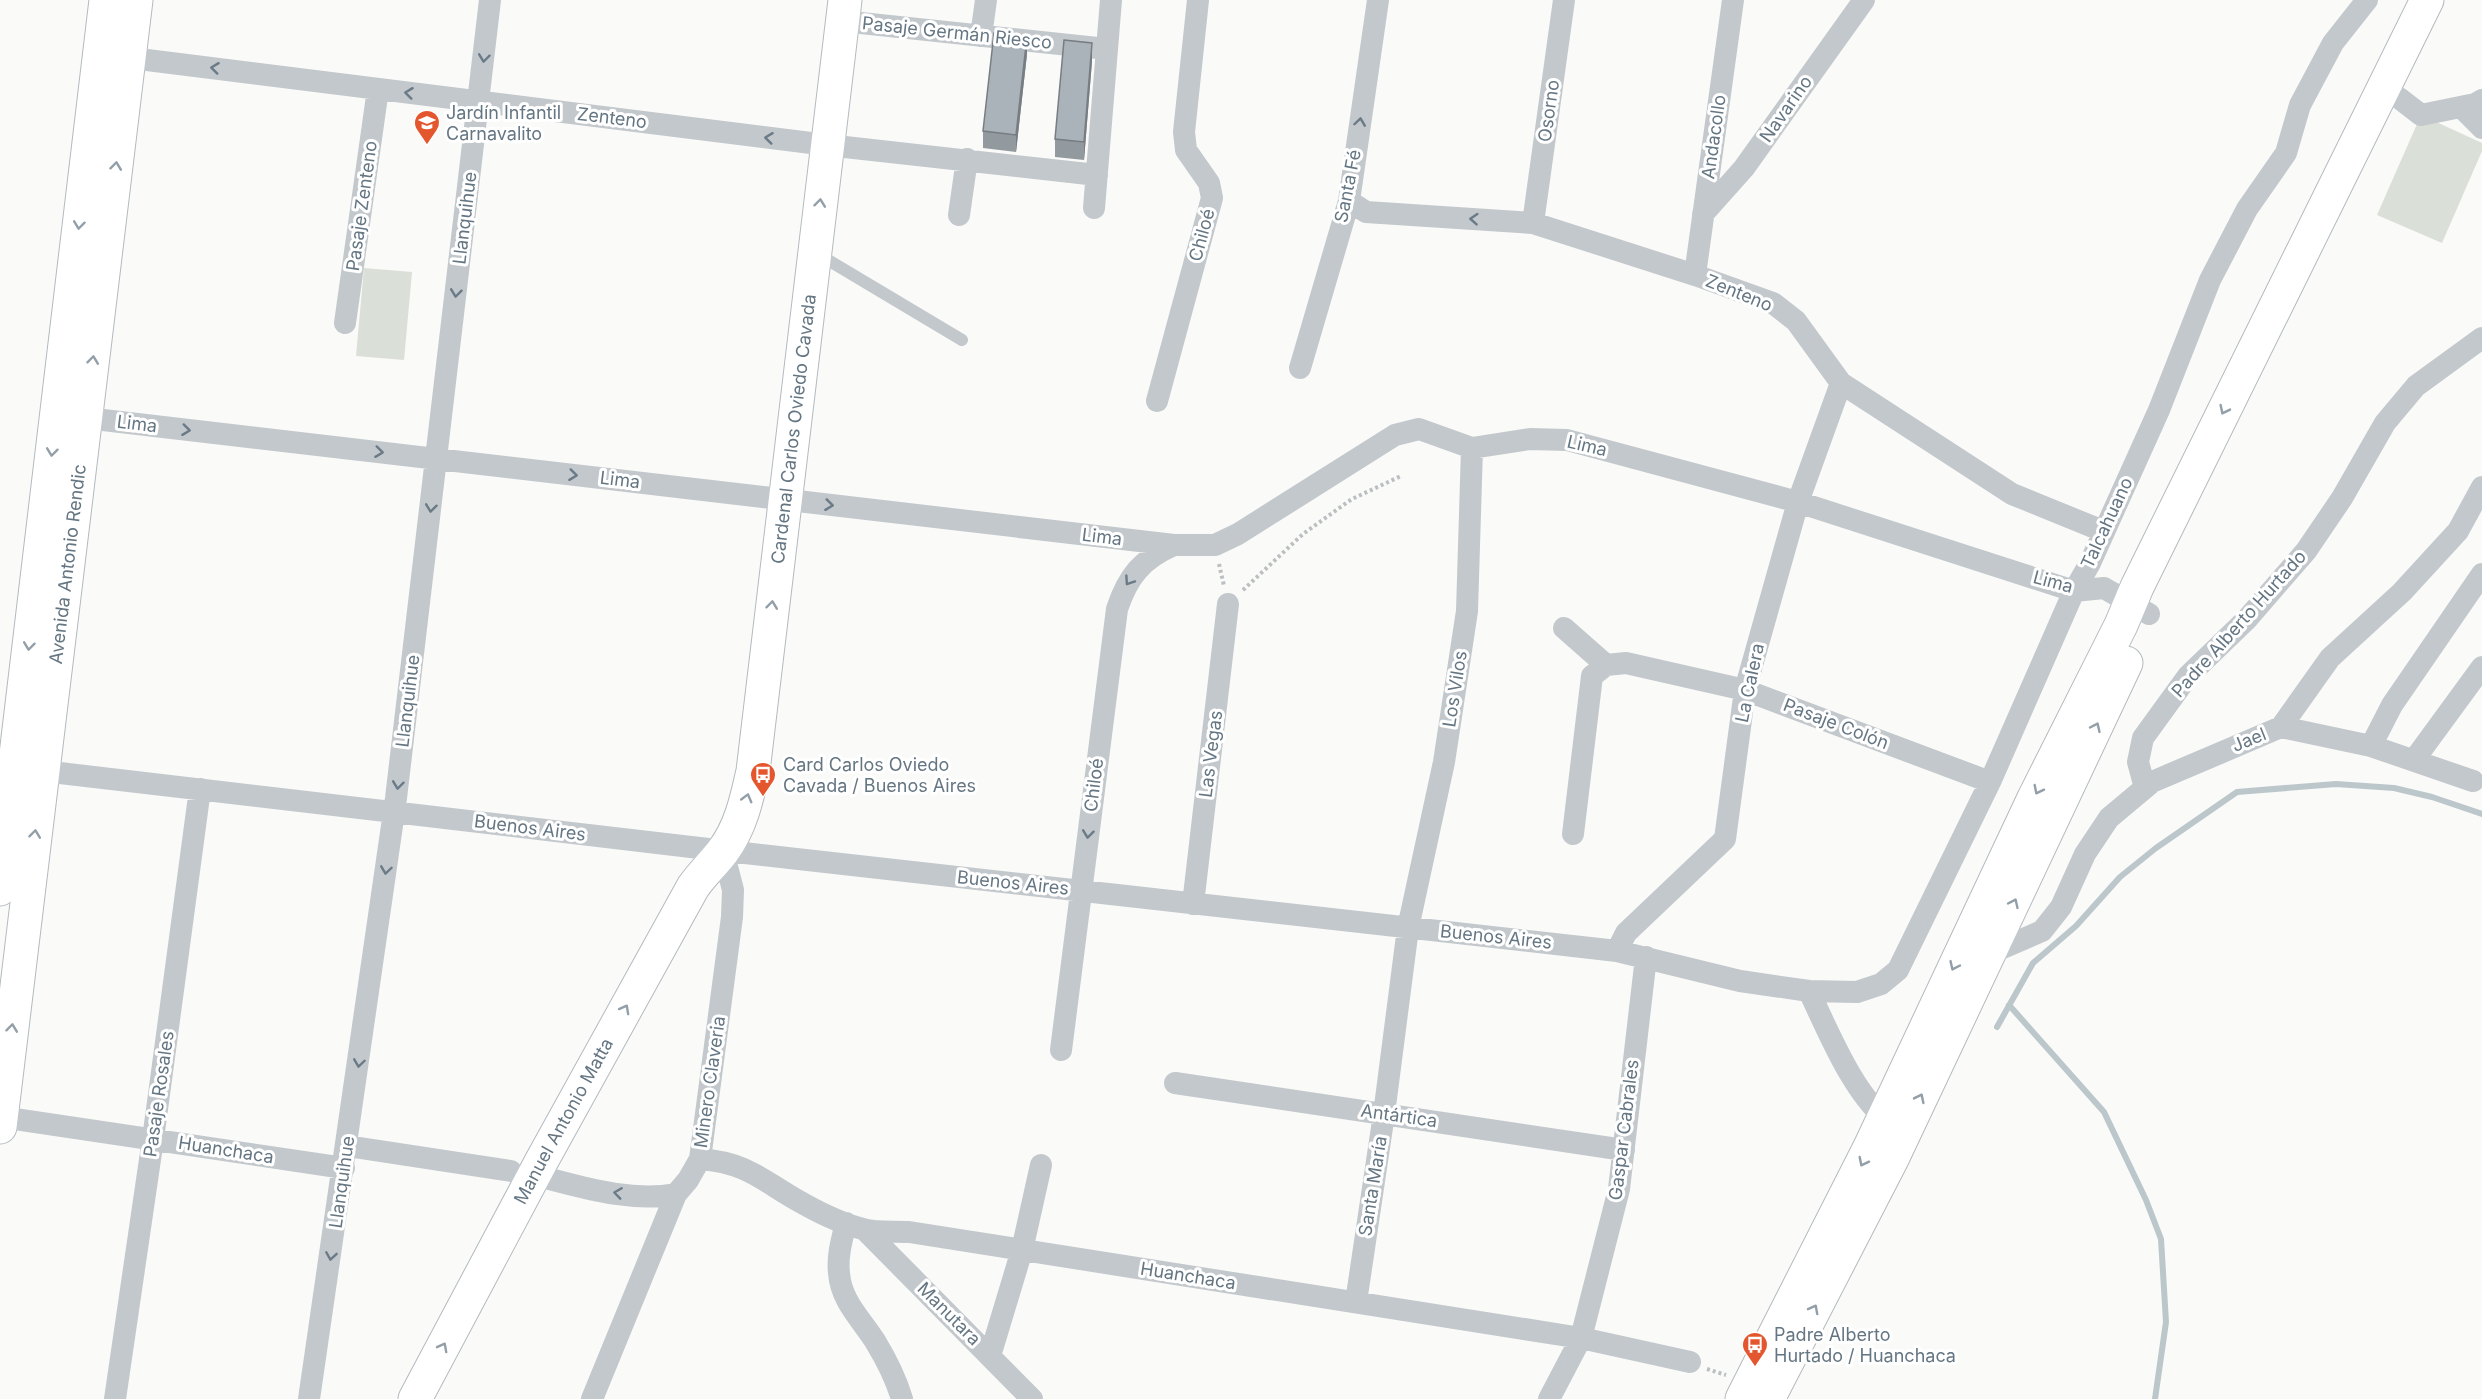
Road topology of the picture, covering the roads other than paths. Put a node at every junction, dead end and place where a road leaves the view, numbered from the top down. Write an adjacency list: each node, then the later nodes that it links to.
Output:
1 (106, 0): 18 (main road, Avenida Antonio Rendic)
2 (136, 0): 17 (main road, Avenida Antonio Rendic)
3 (490, 0): 21 (street, Llanquihue, one-way to 21)
4 (986, 0): 15 (street)
5 (1111, 0): 16 (street)
6 (1198, 0): 42 (street, Chiloé)
7 (1378, 0): 28 (street, Santa Fé, one-way to 7)
8 (1564, 0): 32 (street, Osorno)
9 (1733, 0): 30 (street, Andacollo)
10 (1864, 0): 30 (street, Navarino)
11 (2367, 0): 49 (street, Talcahuano)
12 (2427, 0): 36 (main road)
13 (2448, 0): 20 (main road)
14 (843, 10): 15 (street, Pasaje Germán Riesco); 25 (main road, Cardenal Carlos Oviedo Cavada)
15 (981, 36): 16 (street, Pasaje Germán Riesco)
16 (1107, 49): 27 (street)
17 (129, 58): 18 (street); 19 (street, Zenteno, one-way to 17); 43 (main road, Avenida Antonio Rendic, one-way to 17)
18 (97, 75): 41 (main road, Avenida Antonio Rendic, one-way to 41)
19 (378, 89): 21 (street, Zenteno, one-way to 19); 35 (street, Pasaje Zenteno)
20 (2399, 98): 22 (street); 36 (main road)
21 (478, 102): 25 (street, Zenteno, one-way to 21); 45 (street, Llanquihue, one-way to 45)
22 (2471, 104): 23 (street); 24 (street)
23 (2482, 118)
24 (2482, 128)
25 (827, 145): 26 (street, Zenteno); 33 (main road, Cardenal Carlos Oviedo Cavada, one-way to 25)
26 (967, 159): 27 (street, Zenteno); 31 (street)
27 (1097, 175): 29 (street)
28 (1348, 201): 32 (street, Zenteno, one-way to 28); 39 (street, Santa Fé)
29 (1094, 208)
30 (1703, 214): 34 (street, Andacollo)
31 (959, 215)
32 (1533, 223): 34 (street, Zenteno)
33 (814, 252): 38 (lane); 47 (main road, Cardenal Carlos Oviedo Cavada)
34 (1695, 275): 40 (street, Zenteno)
35 (345, 323)
36 (2279, 323): 54 (main road)
37 (2482, 338): 66 (street, Padre Alberto Hurtado)
38 (962, 340)
39 (1299, 368)
40 (1841, 383): 48 (street, La Calera); 49 (street, Zenteno)
41 (59, 394): 43 (street); 71 (main road, Avenida Antonio Rendic, one-way to 71)
42 (1156, 401)
43 (86, 418): 45 (street, Lima, one-way to 45); 63 (main road, Avenida Antonio Rendic)
44 (1473, 448): 48 (street, Lima); 50 (street, Lima); 74 (street, Los Vilos)
45 (436, 459): 47 (street, Lima, one-way to 47); 68 (street, Llanquihue, one-way to 68)
46 (2482, 487): 60 (street, Jael)
47 (785, 500): 50 (street, Lima, one-way to 50); 70 (main road, Cardenal Carlos Oviedo Cavada, one-way to 47)
48 (1798, 502): 53 (street, Lima); 59 (street, La Calera)
49 (2103, 531): 51 (street, Talcahuano)
50 (1174, 545): 72 (street, Chiloé, one-way to 72)
51 (2090, 563): 53 (street, Talcahuano); 54 (street, Lima)
52 (2482, 574): 61 (street)
53 (2074, 591): 54 (street, Lima); 65 (street, Talcahuano)
54 (2128, 602): 76 (main road, one-way to 54); 83 (main road, one-way to 83)
55 (1228, 604): 73 (street, Las Vegas)
56 (1564, 628): 57 (street)
57 (1606, 665): 59 (street, Pasaje Colón); 69 (street)
58 (2482, 667): 62 (street)
59 (1745, 690): 65 (street, Pasaje Colón); 75 (street, La Calera)
60 (2281, 727): 61 (street); 66 (street, Jael)
61 (2371, 746): 62 (street)
62 (2414, 760): 64 (street)
63 (43, 771): 67 (street, Buenos Aires); 82 (main road, Avenida Antonio Rendic, one-way to 63)
64 (2472, 781)
65 (1990, 782): 78 (street, Talcahuano)
66 (2145, 788): 76 (street, Jael)
67 (200, 789): 68 (street, Buenos Aires); 84 (street, Pasaje Rosales)
68 (394, 812): 70 (street, Buenos Aires); 86 (street, Llanquihue, one-way to 86)
69 (1573, 834)
70 (723, 851): 72 (street, Buenos Aires); 87 (street, Minero Claveria); 89 (main road, Manuel Antonio Matta, one-way to 70)
71 (0, 889)
72 (1082, 891): 73 (street, Buenos Aires); 79 (street, Chiloé)
73 (1193, 904): 74 (street, Buenos Aires)
74 (1408, 927): 75 (street, Buenos Aires); 81 (street, Santa María)
75 (1617, 951): 77 (street, Buenos Aires)
76 (1991, 953): 83 (main road, one-way to 76)
77 (1646, 957): 78 (street, Buenos Aires); 85 (street, Gaspar Cabrales)
78 (1809, 992): 83 (street)
79 (1061, 1050)
80 (1175, 1083): 81 (street, Antártica)
81 (1384, 1114): 85 (street, Antártica); 93 (street, Santa María)
82 (1, 1122): 84 (street, Huanchaca)
83 (1894, 1125): 97 (main road)
84 (153, 1139): 86 (street, Huanchaca); 98 (street, Pasaje Rosales)
85 (1624, 1150): 94 (street, Gaspar Cabrales)
86 (346, 1157): 89 (street, Huanchaca); 99 (street, Llanquihue, one-way to 99)
87 (700, 1160): 90 (street, Minero Claveria); 91 (street, Huanchaca)
88 (1041, 1165): 92 (street)
89 (523, 1173): 90 (street, Huanchaca, one-way to 89); 100 (main road, Manuel Antonio Matta, one-way to 89)
90 (676, 1194): 101 (street, Minero Claveria)
91 (855, 1226): 92 (street, Huanchaca); 95 (street, Manutara); 102 (street)
92 (1022, 1250): 93 (street, Huanchaca); 95 (street)
93 (1356, 1302): 94 (street, Huanchaca)
94 (1581, 1338): 96 (street, Huanchaca); 104 (street, Gaspar Cabrales)
95 (990, 1356): 103 (street, Manutara)
96 (1690, 1362)
97 (1753, 1393)
98 (115, 1399)
99 (309, 1399)
100 (415, 1399)
101 (592, 1399)
102 (902, 1399)
103 (1032, 1399)
104 (1549, 1399)

